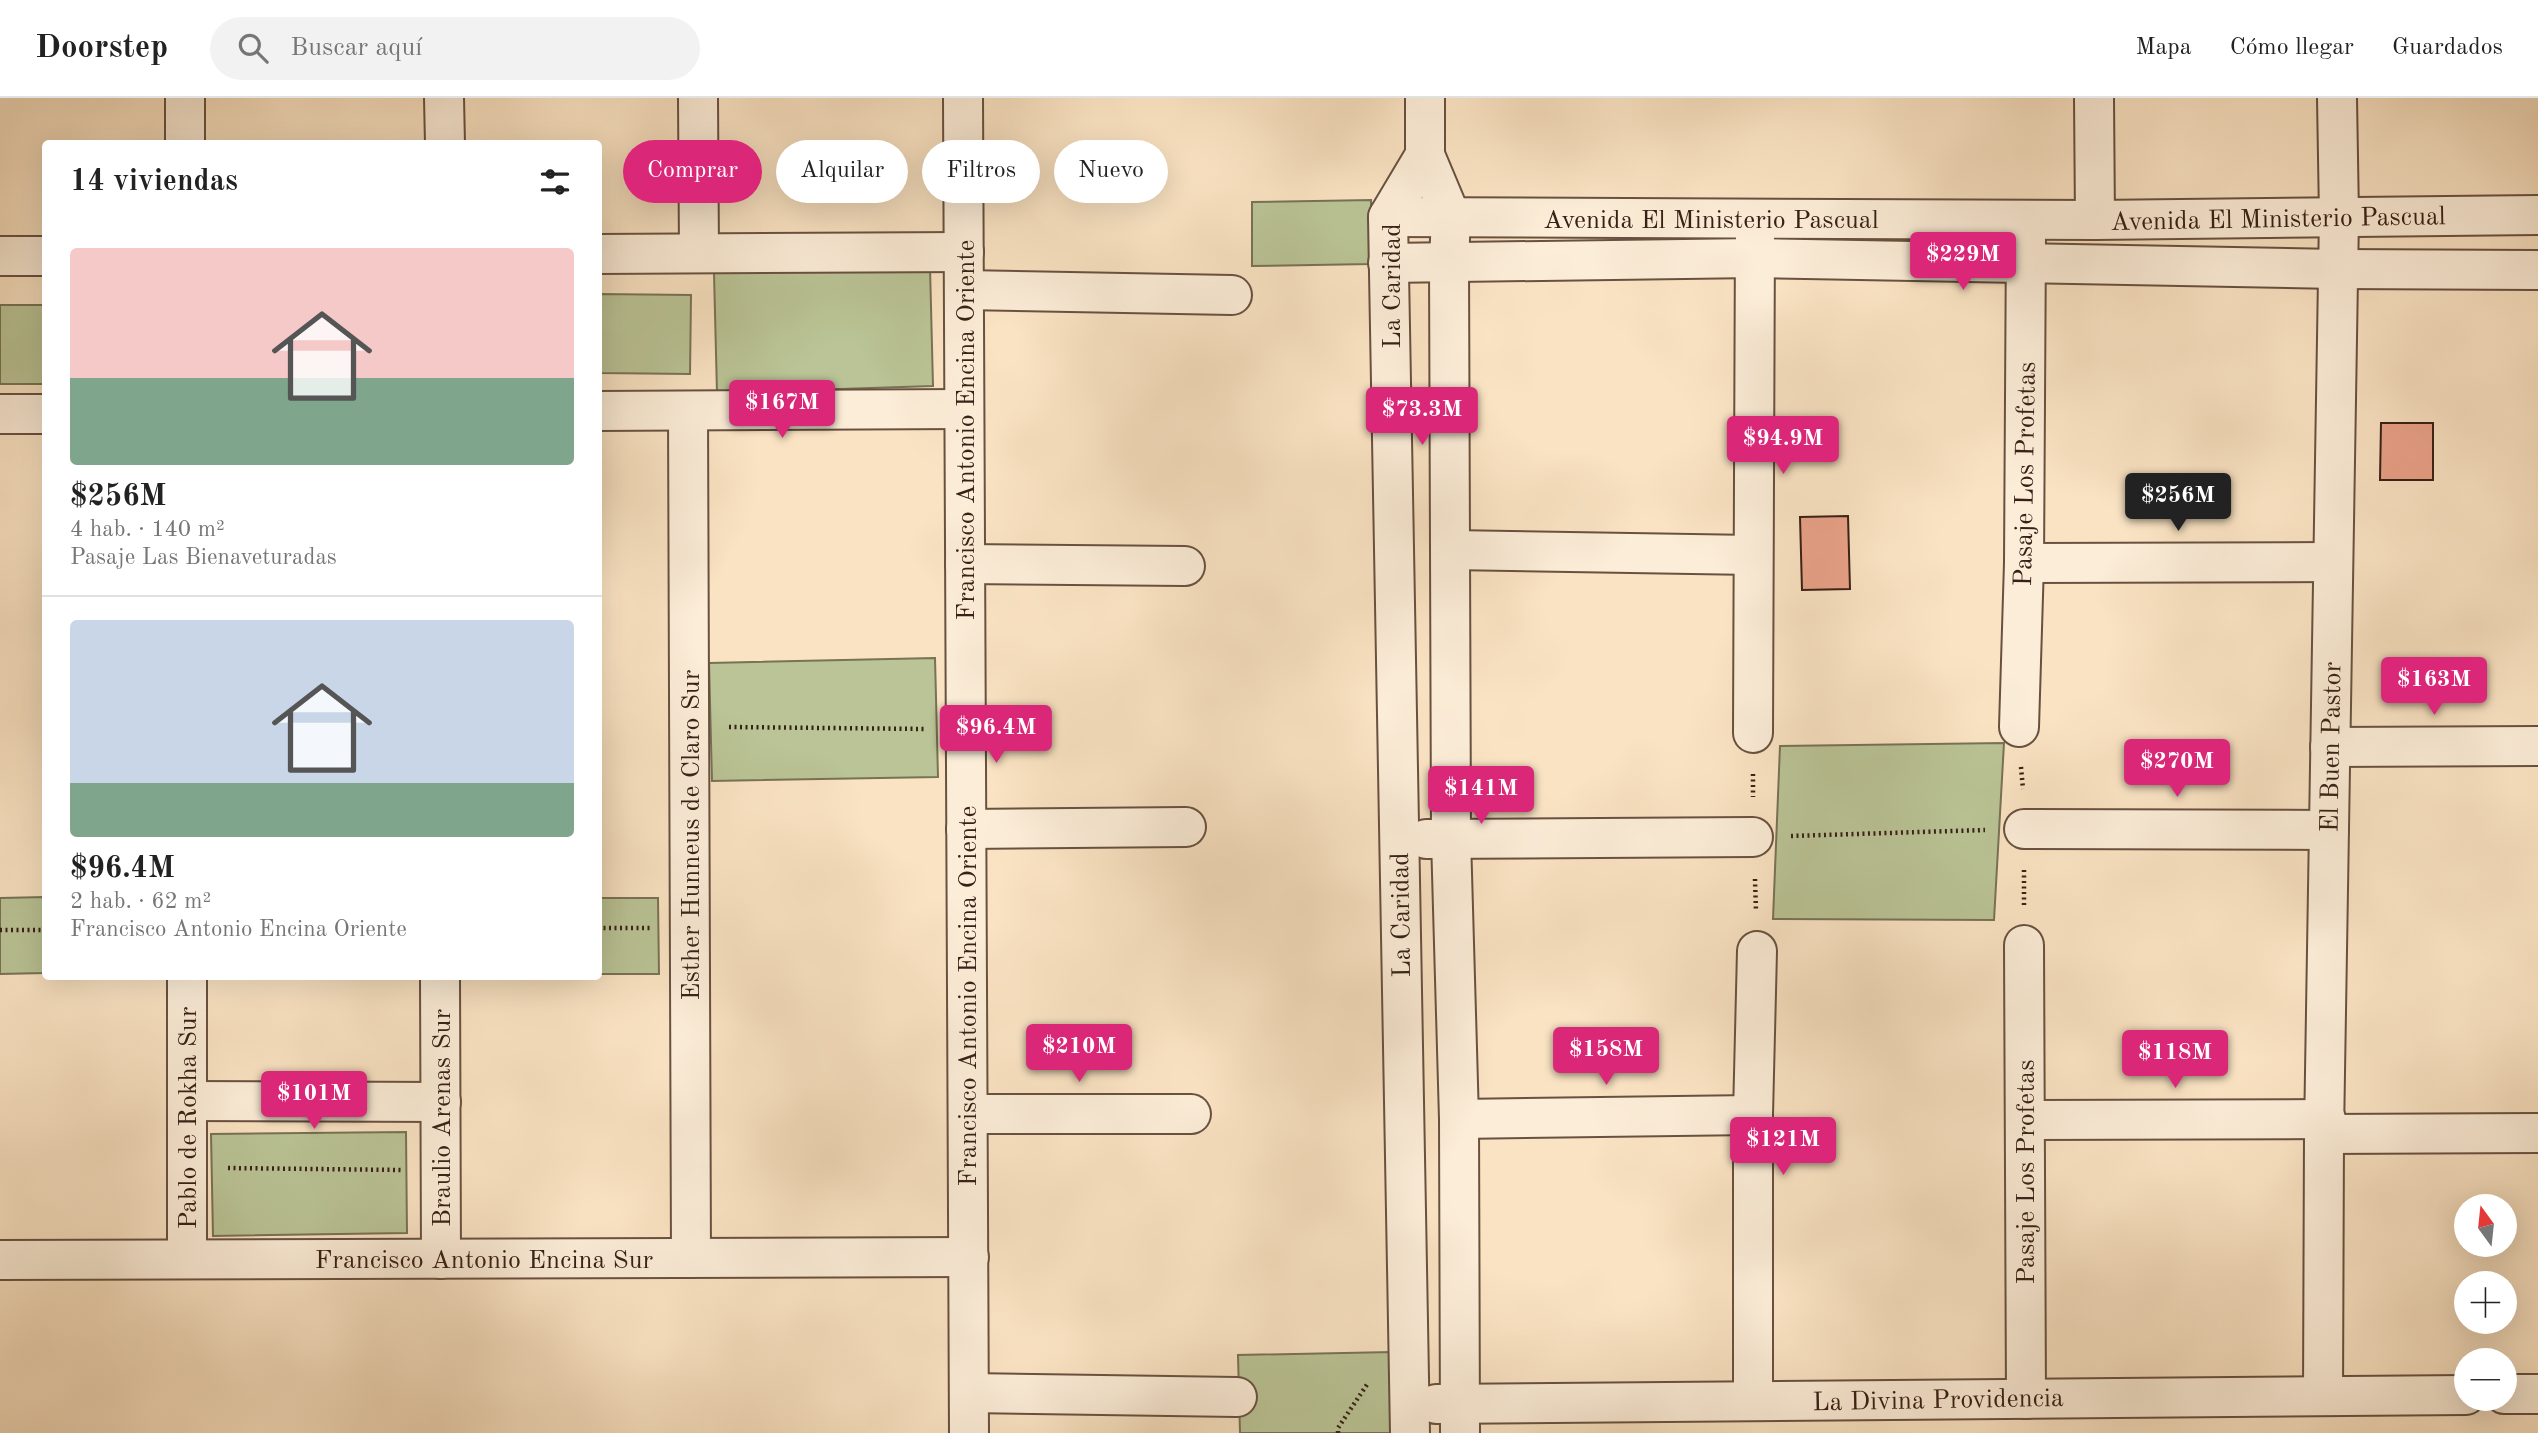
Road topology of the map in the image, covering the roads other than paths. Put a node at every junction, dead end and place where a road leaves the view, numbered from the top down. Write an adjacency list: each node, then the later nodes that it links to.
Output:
1 (185, 98): 8 (street)
2 (444, 98): 9 (street)
3 (698, 98): 19 (street)
4 (963, 98): 18 (street, Francisco Antonio Encina Oriente)
5 (1425, 98): 10 (street, La Caridad)
6 (2094, 98): 17 (street)
7 (2337, 98): 12 (street, El Buen Pastor)
8 (185, 140)
9 (444, 140)
10 (1425, 155): 13 (street, La Caridad); 14 (street, La Caridad)
11 (2538, 215): 12 (street, Avenida El Ministerio Pascual)
12 (2339, 216): 17 (street, Avenida El Ministerio Pascual); 27 (street, El Buen Pastor)
13 (1388, 217): 14 (street, Avenida El Ministerio Pascual); 25 (street, La Caridad)
14 (1451, 218): 15 (street, Avenida El Ministerio Pascual); 24 (street, La Caridad)
15 (1756, 219): 16 (street, Avenida El Ministerio Pascual); 23 (street)
16 (2026, 220): 17 (street, Avenida El Ministerio Pascual); 26 (street, Pasaje Los Profetas)
17 (2095, 220)
18 (964, 252): 19 (street); 29 (street, Francisco Antonio Encina Oriente)
19 (699, 253): 20 (street)
20 (602, 254)
21 (0, 256): 22 (street)
22 (42, 256)
23 (1755, 258): 24 (street, Avenida El Ministerio Pascual); 26 (street, Avenida El Ministerio Pascual); 39 (street)
24 (1449, 262): 25 (street, Avenida El Ministerio Pascual); 37 (street, La Caridad)
25 (1388, 263): 36 (street, La Caridad)
26 (2026, 263): 27 (street, Avenida El Ministerio Pascual); 41 (street, Pasaje Los Profetas)
27 (2337, 269): 28 (street, Avenida El Ministerio Pascual); 40 (street, El Buen Pastor)
28 (2538, 270)
29 (964, 290): 30 (street); 31 (street, Francisco Antonio Encina Oriente)
30 (1232, 295)
31 (964, 410): 33 (street); 42 (street, Francisco Antonio Encina Oriente)
32 (602, 411): 33 (street)
33 (688, 411): 69 (street, Esther Hunneus de Claro Sur)
34 (0, 414): 35 (street)
35 (42, 414)
36 (1392, 476): 37 (street); 54 (street, La Caridad)
37 (1451, 477): 38 (street, La Caridad)
38 (1451, 550): 39 (street); 53 (street, La Caridad)
39 (1753, 555): 45 (street)
40 (2332, 562): 41 (street); 47 (street, El Buen Pastor)
41 (2024, 563): 44 (street, Pasaje Los Profetas)
42 (965, 564): 43 (street); 50 (street, Francisco Antonio Encina Oriente)
43 (1185, 566)
44 (2019, 727)
45 (1753, 733)
46 (2538, 746): 47 (street)
47 (2330, 747): 51 (street, El Buen Pastor)
48 (1185, 827): 50 (street)
49 (2024, 828): 51 (street)
50 (966, 829): 61 (street, Francisco Antonio Encina Oriente)
51 (2329, 830): 66 (street, El Buen Pastor)
52 (1753, 837): 53 (street)
53 (1451, 838): 54 (street); 64 (street, La Caridad)
54 (1399, 841): 82 (street, La Caridad)
55 (2024, 945): 65 (street, Pasaje Los Profetas)
56 (1757, 951): 63 (street)
57 (187, 980): 59 (street, Pablo de Rokha Sur)
58 (440, 980): 60 (street, Braulio Arenas Sur)
59 (187, 1101): 60 (street); 70 (street, Pablo de Rokha Sur)
60 (441, 1102): 71 (street, Braulio Arenas Sur)
61 (968, 1114): 62 (street); 68 (street, Francisco Antonio Encina Oriente)
62 (1191, 1114)
63 (1753, 1115): 64 (street); 80 (street)
64 (1459, 1119): 81 (street, La Caridad)
65 (2025, 1120): 66 (street); 79 (street, Pasaje Los Profetas)
66 (2325, 1126): 67 (street); 77 (street, El Buen Pastor)
67 (2538, 1133)
68 (969, 1257): 69 (street, Francisco Antonio Encina Sur); 73 (street, Francisco Antonio Encina Oriente)
69 (691, 1258): 71 (street, Francisco Antonio Encina Sur)
70 (187, 1259): 71 (street, Francisco Antonio Encina Sur); 72 (street, Francisco Antonio Encina Sur)
71 (442, 1259)
72 (0, 1260)
73 (969, 1393): 78 (street); 83 (street, Francisco Antonio Encina Oriente)
74 (2517, 1394): 75 (street)
75 (2538, 1394)
76 (2454, 1395): 77 (street, La Divina Providencia)
77 (2323, 1396): 79 (street, La Divina Providencia)
78 (1237, 1397)
79 (2026, 1399): 80 (street, La Divina Providencia)
80 (1753, 1401): 81 (street, La Divina Providencia)
81 (1460, 1418): 82 (street, La Divina Providencia)
82 (1410, 1419)
83 (969, 1433)

